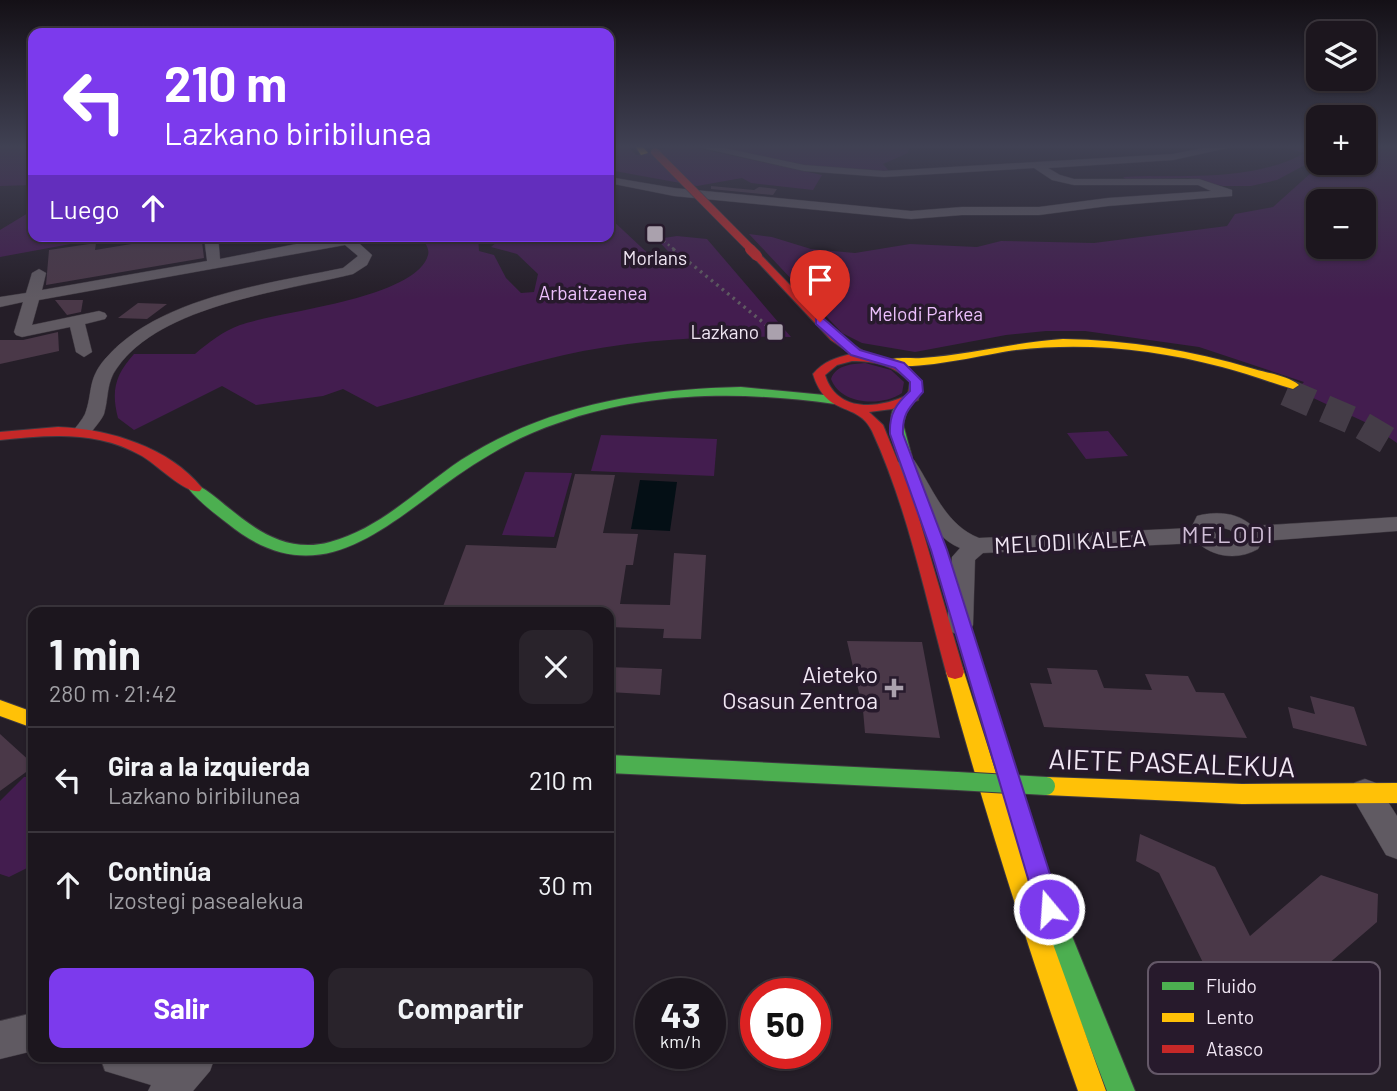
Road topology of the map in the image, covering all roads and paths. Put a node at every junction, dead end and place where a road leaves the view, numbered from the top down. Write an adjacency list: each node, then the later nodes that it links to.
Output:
1 (694, 197): 9 (main road)
2 (727, 197): 3 (street)
3 (1176, 197)
4 (212, 242): 10 (street)
5 (285, 242): 8 (street)
6 (329, 242): 8 (street)
7 (350, 242): 25 (street)
8 (294, 250): 10 (street)
9 (750, 257): 17 (main road); 19 (main road)
10 (215, 264): 12 (street)
11 (39, 273): 12 (street)
12 (33, 296): 13 (street); 15 (street)
13 (0, 302)
14 (99, 316): 15 (street)
15 (76, 321): 16 (street)
16 (84, 352)
17 (864, 357): 18 (main road); 19 (main road)
18 (891, 362): 20 (main road); 20 (main road)
19 (822, 372): 21 (main road); 22 (main road)
20 (918, 387): 23 (main road)
21 (773, 391): 22 (main road); 25 (main road)
22 (835, 400): 24 (main road)
23 (903, 404): 24 (main road); 27 (main road)
24 (855, 407): 46 (main road)
25 (82, 432): 26 (main road)
26 (0, 436)
27 (907, 464): 29 (main road); 30 (street)
28 (1397, 524): 30 (street, MELODI KALEA)
29 (934, 537)
30 (977, 546): 32 (street)
31 (946, 575): 32 (main road)
32 (962, 630)
33 (0, 708): 34 (main road)
34 (28, 718)
35 (614, 764): 37 (main road, AIETE PASEALEKUA, bridge)
36 (1003, 766): 39 (main road)
37 (1365, 793): 38 (main road, AIETE PASEALEKUA); 40 (street)
38 (1397, 793)
39 (1015, 804)
40 (1397, 844)
41 (1039, 879): 47 (main road)
42 (28, 1033): 43 (street)
43 (0, 1041)
44 (138, 1062): 45 (street)
45 (182, 1074)
46 (1092, 1091)
47 (1121, 1091)

